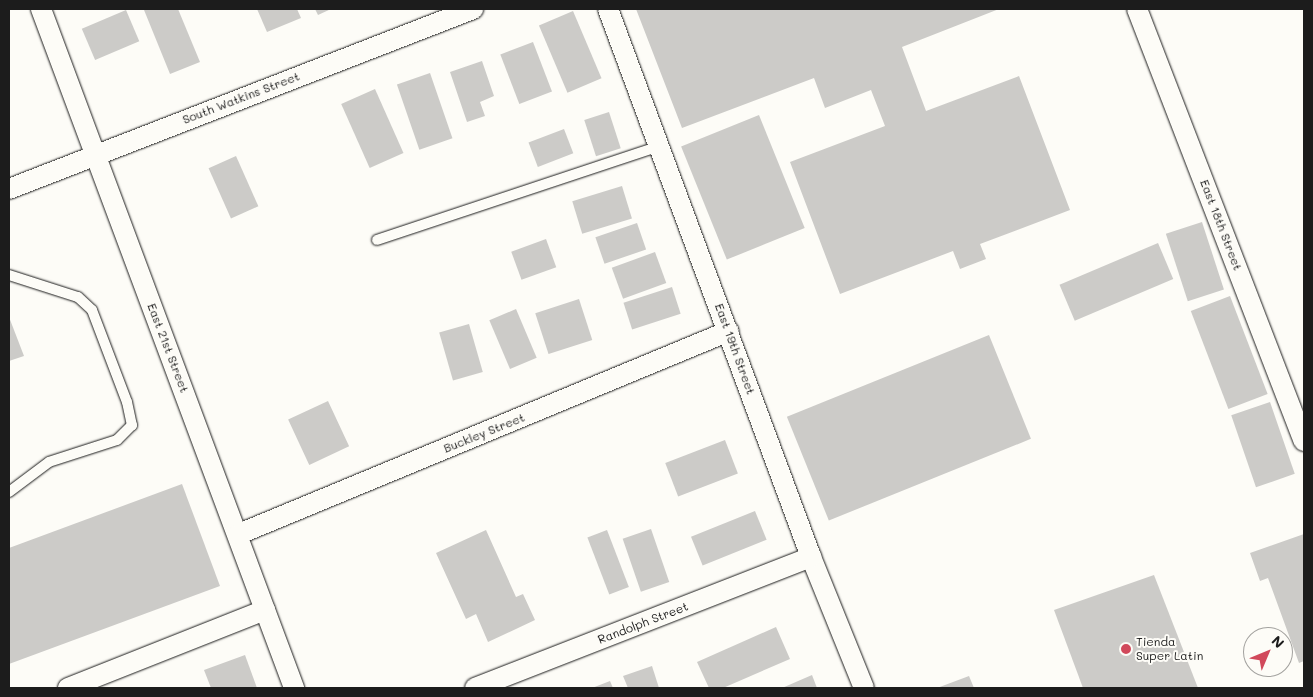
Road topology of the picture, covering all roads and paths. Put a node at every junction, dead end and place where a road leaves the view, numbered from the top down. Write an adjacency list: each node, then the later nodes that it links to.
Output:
1 (41, 9): 6 (street, East 21st Street)
2 (473, 9): 6 (street, South Watkins Street)
3 (608, 9): 5 (street, East 19th Street)
4 (1137, 9): 11 (street, East 18th Street)
5 (659, 146): 8 (lane); 10 (street, East 19th Street)
6 (94, 154): 7 (street, South Watkins Street); 13 (street, East 21st Street)
7 (9, 189)
8 (377, 240)
9 (9, 276): 12 (lane)
10 (729, 331): 13 (street, Buckley Street); 14 (street, East 19th Street)
11 (1304, 441)
12 (9, 492)
13 (239, 534): 15 (street, East 21st Street)
14 (811, 557): 18 (street, Randolph Street); 19 (street, East 19th Street)
15 (265, 610): 16 (street); 17 (street, East 21st Street)
16 (68, 688)
17 (294, 688)
18 (475, 688)
19 (864, 688)

